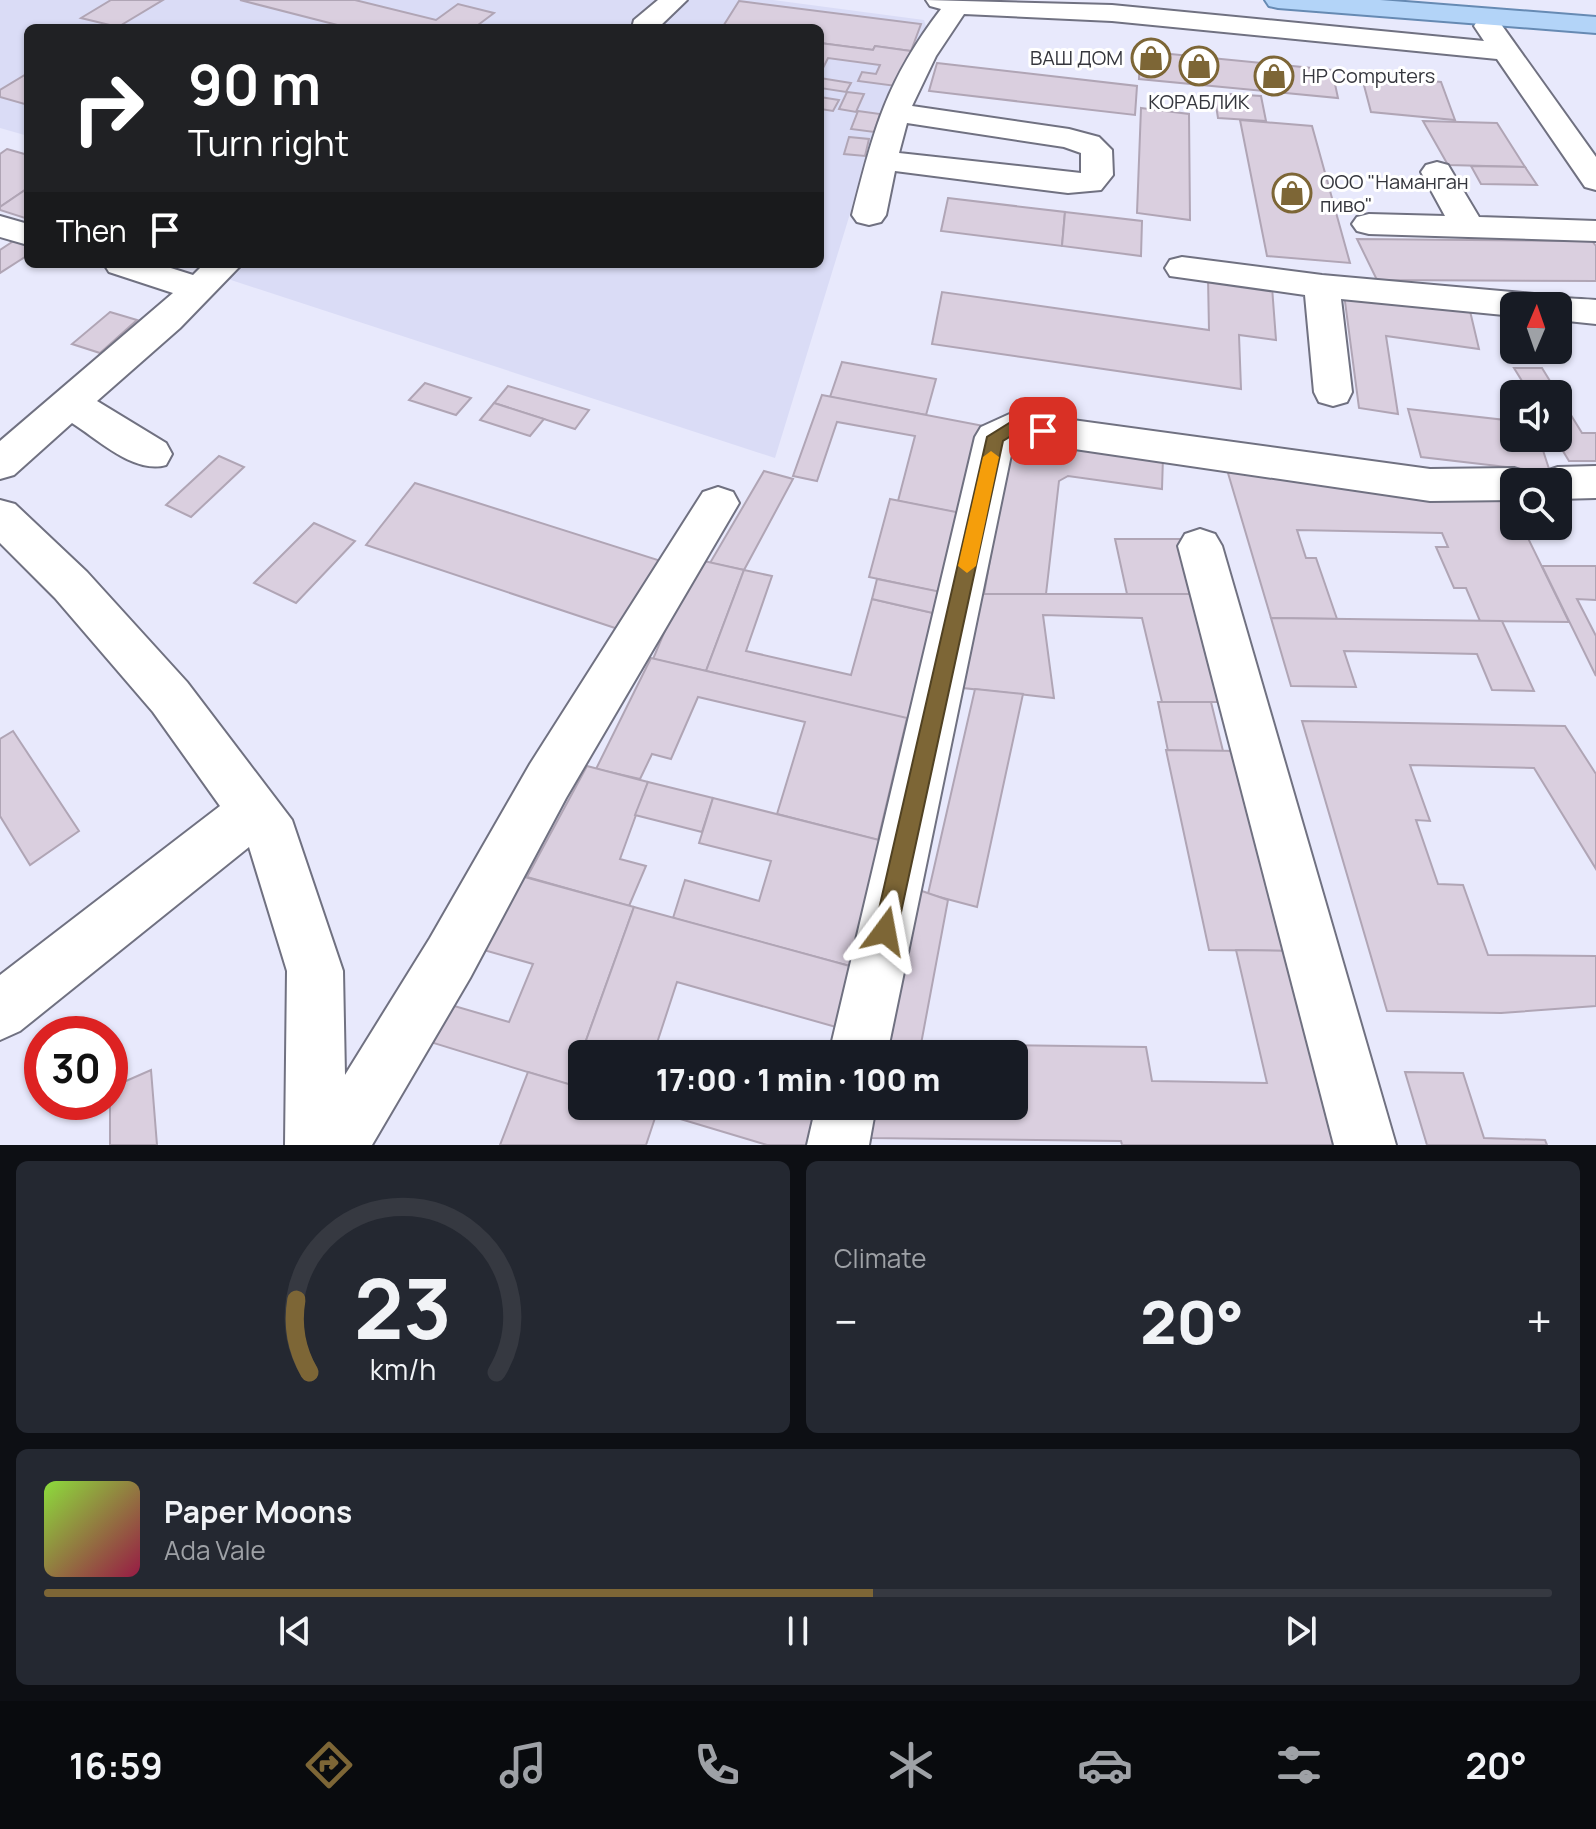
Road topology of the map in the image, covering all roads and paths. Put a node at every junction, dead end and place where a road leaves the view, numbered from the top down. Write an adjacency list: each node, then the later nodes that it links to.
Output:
1 (674, 0): 8 (street)
2 (1278, 0): 7 (main road)
3 (1587, 0): 4 (main road)
4 (1596, 1)
5 (948, 3): 6 (street); 11 (street)
6 (1110, 7): 10 (street)
7 (1483, 17): 9 (main road); 10 (street)
8 (646, 24)
9 (1596, 25)
10 (1504, 51): 14 (street)
11 (895, 112): 12 (street); 12 (street)
12 (883, 160): 15 (street)
13 (1437, 172): 18 (street)
14 (1596, 180)
15 (869, 215)
16 (1369, 224): 18 (street)
17 (0, 226): 20 (street)
18 (1468, 227): 19 (street)
19 (1596, 231)
20 (24, 234)
21 (151, 268): 23 (street)
22 (1182, 268): 24 (street)
23 (212, 276): 29 (street)
24 (1322, 286): 25 (street); 28 (street)
25 (1500, 303)
26 (1572, 309): 27 (street)
27 (1596, 312)
28 (1333, 392)
29 (70, 403): 30 (street); 31 (street)
30 (152, 454)
31 (0, 464)
32 (1596, 482): 33 (street)
33 (1572, 483)
34 (1500, 484): 40 (street)
35 (718, 503): 43 (street)
36 (0, 516): 38 (street)
37 (1200, 546): 45 (street)
38 (254, 811): 39 (street); 42 (street)
39 (0, 1011)
40 (861, 1040)
41 (843, 1120): 44 (street)
42 (316, 1145)
43 (337, 1145)
44 (838, 1145)
45 (1365, 1145)

